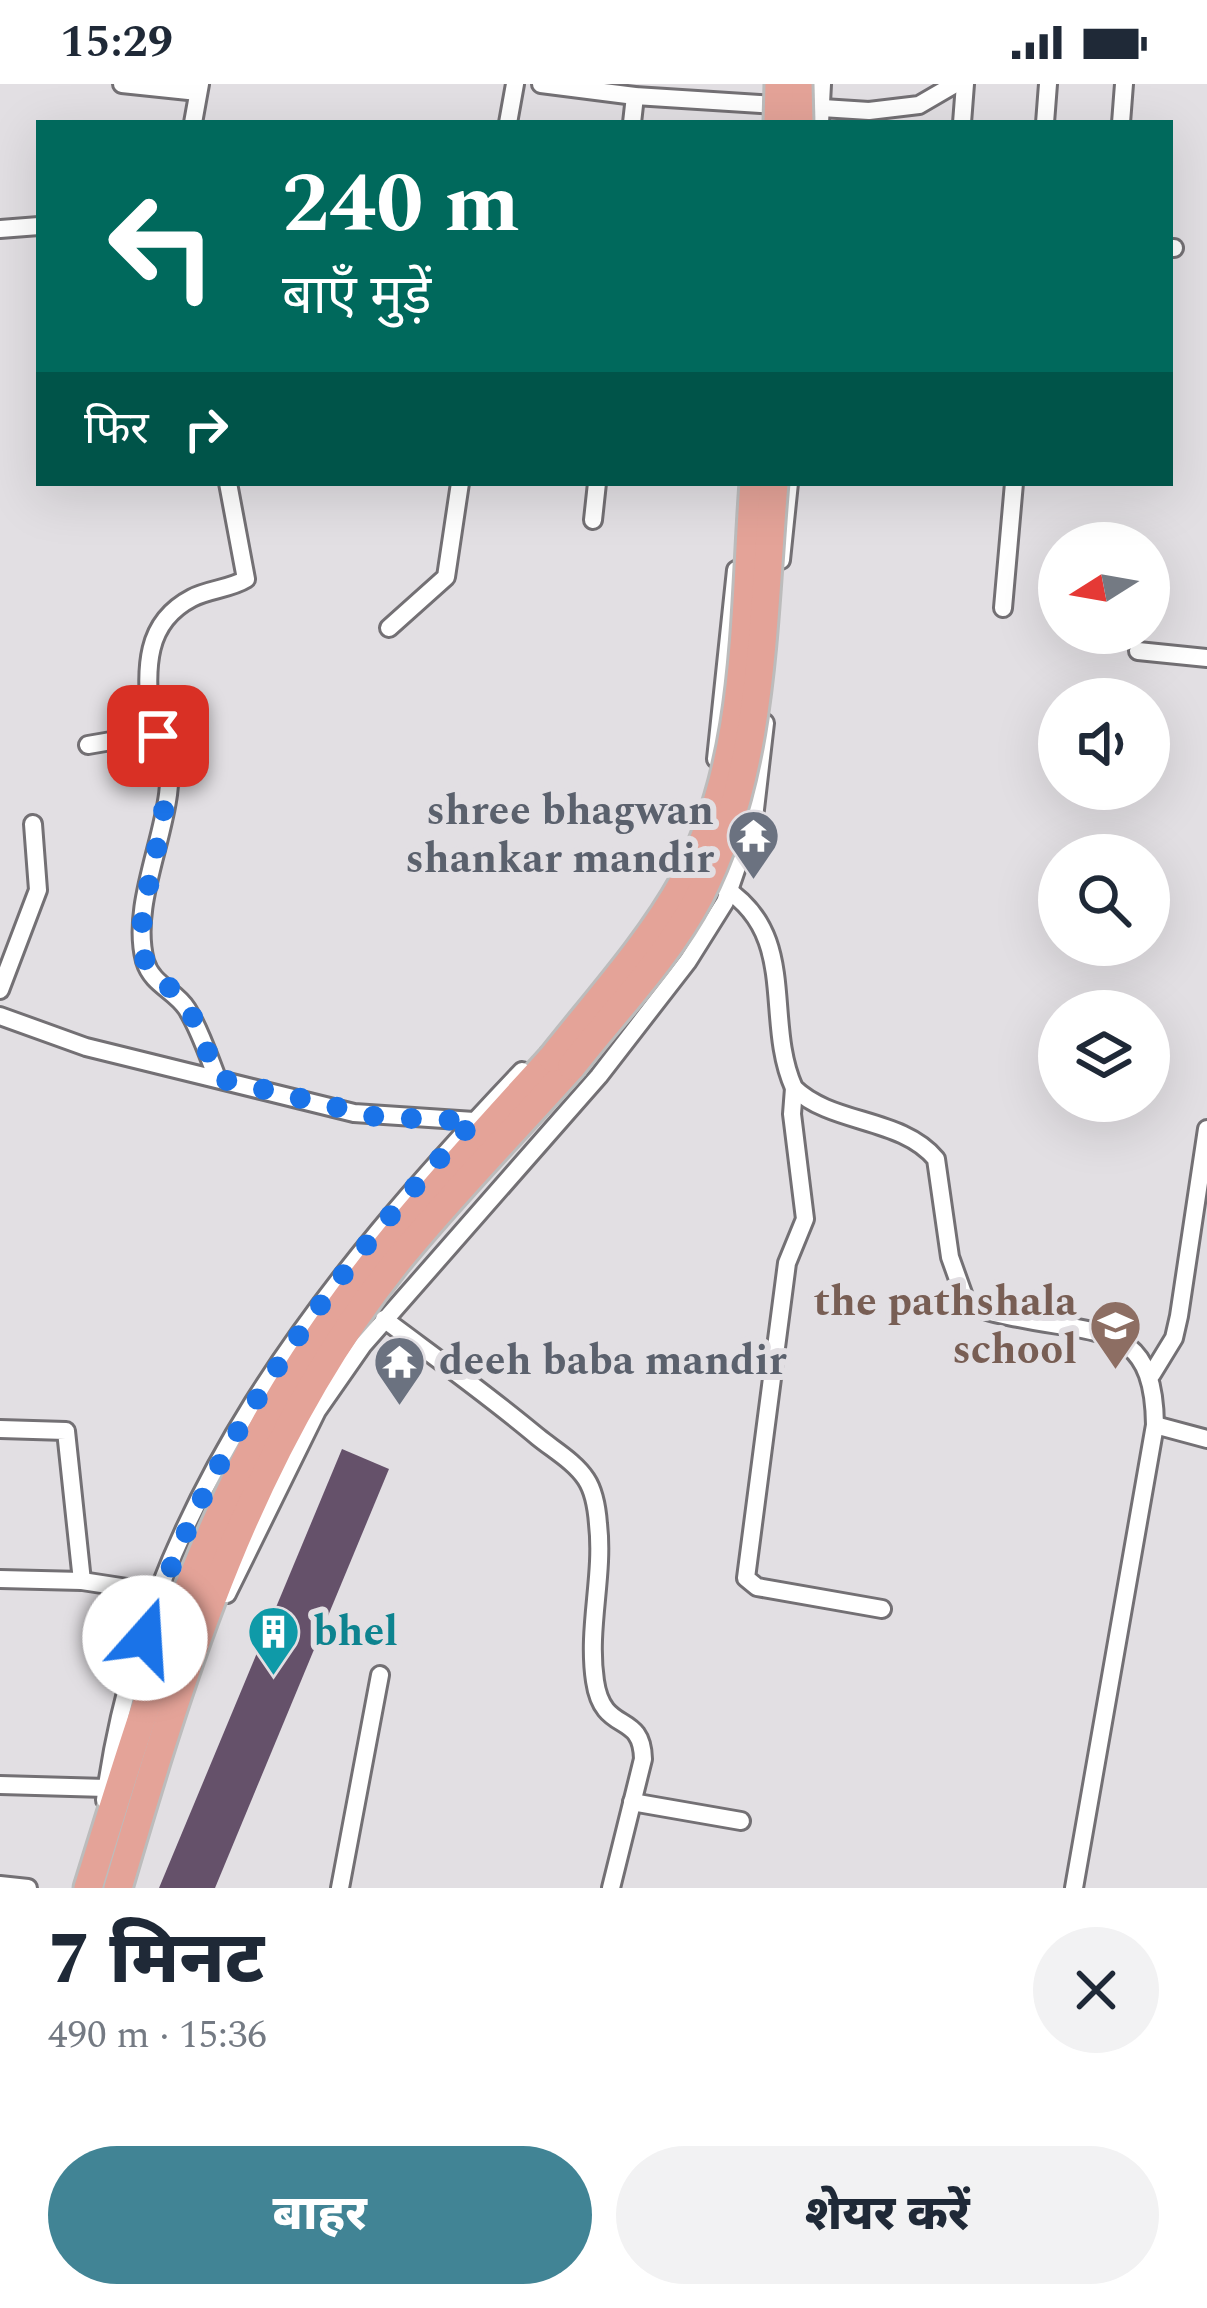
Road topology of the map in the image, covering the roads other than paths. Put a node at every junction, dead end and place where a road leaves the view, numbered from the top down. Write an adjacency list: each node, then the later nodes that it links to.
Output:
1 (122, 84): 11 (street)
2 (514, 84): 16 (street)
3 (541, 84): 12 (street)
4 (768, 84): 13 (street)
5 (798, 84): 14 (highway, bridge)
6 (822, 84): 14 (street)
7 (955, 84): 14 (street)
8 (965, 84): 18 (street)
9 (1048, 84): 19 (street)
10 (1124, 84): 20 (street)
11 (199, 88): 15 (street)
12 (634, 96): 13 (street); 17 (street)
13 (774, 109): 14 (street)
14 (813, 118)
15 (194, 120)
16 (508, 120)
17 (632, 120)
18 (962, 120)
19 (1045, 120)
20 (1121, 120)
21 (36, 226): 22 (street)
22 (0, 229)
23 (229, 486): 36 (street)
24 (460, 486): 33 (street)
25 (597, 486): 31 (street)
26 (743, 486): 39 (street)
27 (754, 486): 43 (highway, bridge)
28 (774, 486): 43 (highway, bridge)
29 (789, 486): 40 (street)
30 (1014, 486): 32 (street)
31 (592, 520)
32 (1003, 608)
33 (389, 628)
34 (1168, 654): 35 (street)
35 (1207, 658)
36 (151, 736): 37 (street); 44 (street)
37 (88, 745)
38 (33, 824): 41 (street)
39 (685, 863): 40 (street); 46 (street)
40 (730, 892): 45 (street); 48 (street)
41 (0, 989)
42 (0, 1016): 44 (street)
43 (562, 1062): 62 (highway)
44 (217, 1078): 46 (street)
45 (794, 1088): 49 (street); 56 (street)
46 (474, 1121): 55 (street)
47 (1207, 1130): 49 (street)
48 (384, 1319): 60 (street); 62 (street)
49 (1152, 1374): 50 (street)
50 (1155, 1424): 52 (street); 67 (street)
51 (0, 1429): 54 (street)
52 (1207, 1439)
53 (0, 1579): 54 (street)
54 (82, 1581): 55 (street)
55 (160, 1593): 59 (street)
56 (882, 1609)
57 (380, 1675): 65 (street)
58 (0, 1786): 59 (street)
59 (106, 1788): 62 (street)
60 (632, 1802): 61 (street); 66 (street)
61 (741, 1821)
62 (106, 1877)
63 (0, 1885): 64 (street)
64 (28, 1888)
65 (340, 1888)
66 (611, 1888)
67 (1074, 1888)

